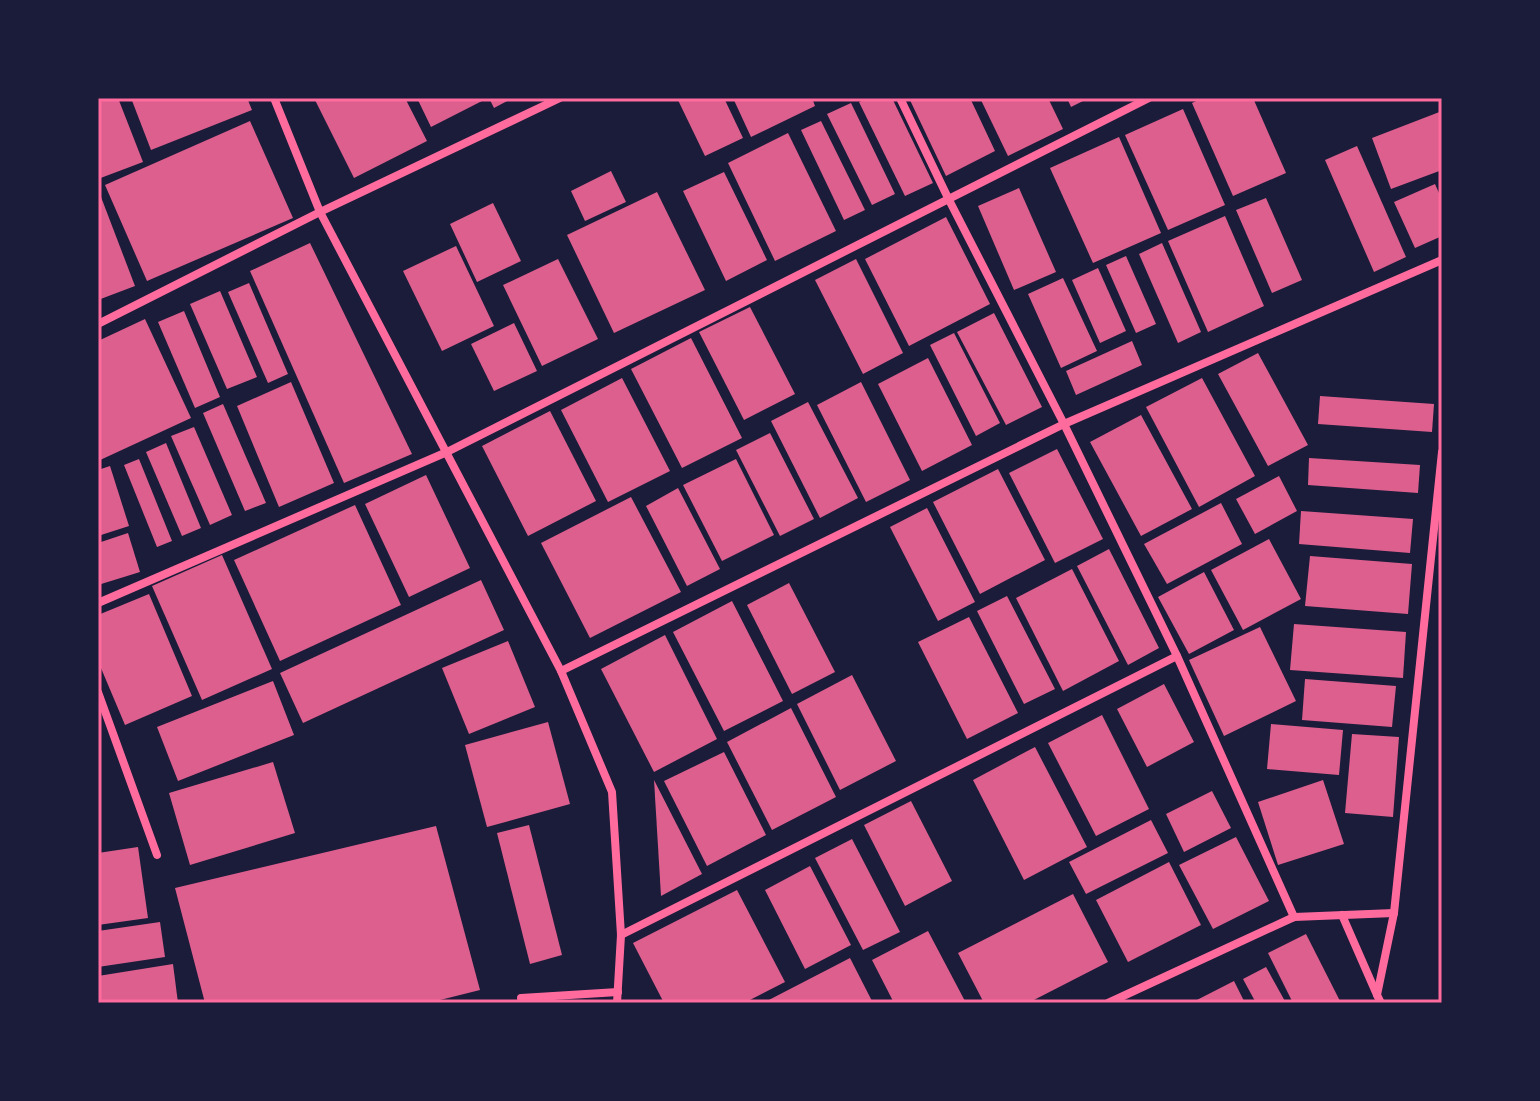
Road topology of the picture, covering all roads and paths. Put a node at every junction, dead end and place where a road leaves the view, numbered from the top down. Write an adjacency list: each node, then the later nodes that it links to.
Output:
1 (274, 98): 6 (street)
2 (560, 98): 6 (street)
3 (900, 98): 5 (street)
4 (1149, 98): 5 (street)
5 (948, 198): 9 (street); 10 (street)
6 (320, 212): 8 (street); 10 (street)
7 (1442, 260): 9 (street)
8 (98, 324)
9 (1064, 424): 13 (street); 14 (street)
10 (447, 452): 12 (street); 14 (street)
11 (1442, 452): 17 (street)
12 (98, 603)
13 (1177, 656): 19 (street); 20 (street)
14 (561, 671): 20 (street)
15 (98, 692): 16 (street)
16 (157, 855)
17 (1394, 913): 18 (street); 23 (street)
18 (1342, 915): 19 (street); 23 (street)
19 (1294, 917): 25 (street)
20 (621, 935): 21 (street)
21 (618, 992): 22 (street); 24 (street)
22 (521, 998)
23 (1379, 999)
24 (617, 1003)
25 (1108, 1003)

